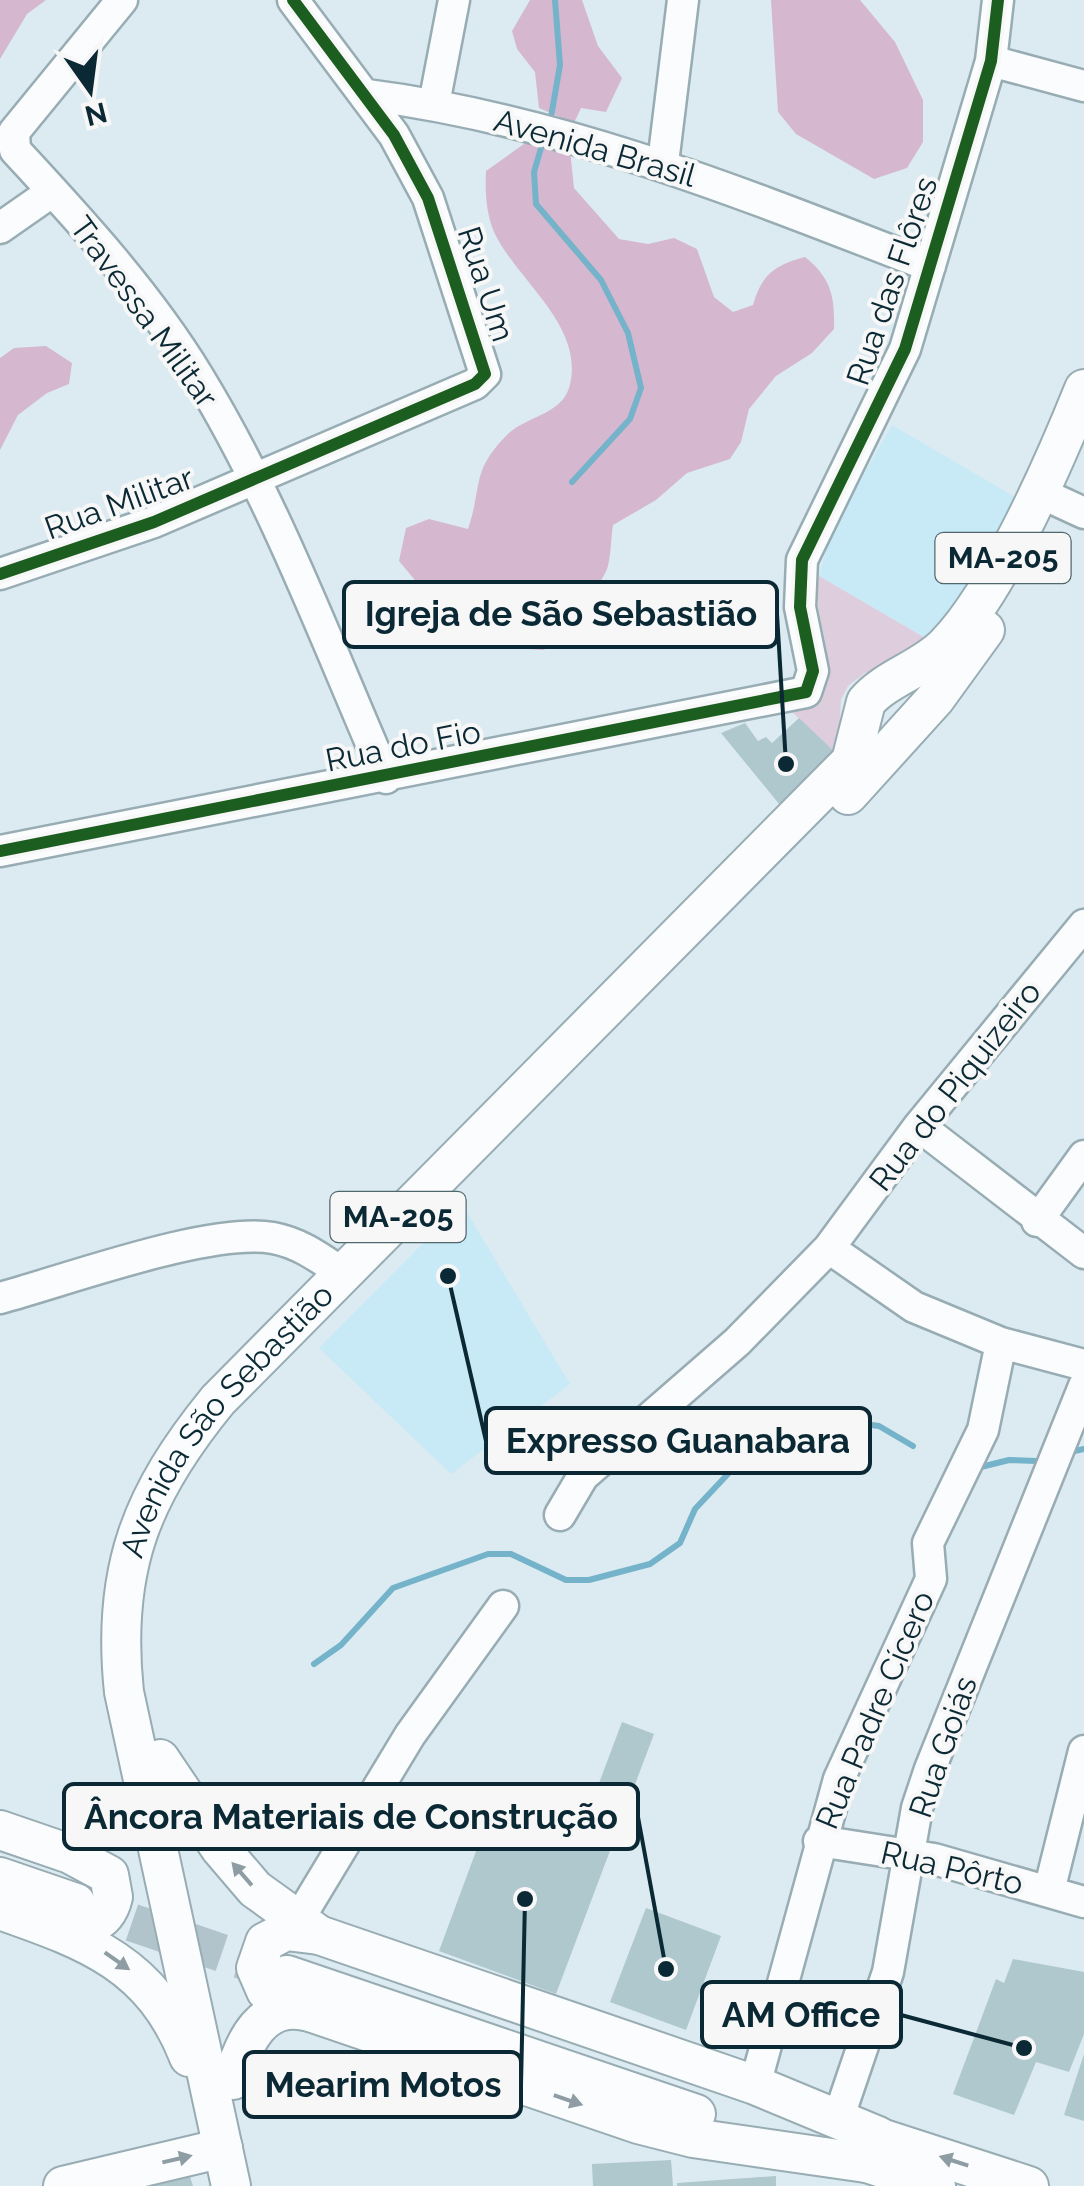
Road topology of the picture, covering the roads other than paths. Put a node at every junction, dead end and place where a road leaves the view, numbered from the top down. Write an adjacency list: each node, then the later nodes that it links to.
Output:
1 (122, 0): 11 (street, Travessa Militar)
2 (293, 0): 8 (street)
3 (454, 0): 9 (street)
4 (683, 0): 10 (street)
5 (998, 0): 6 (street, Rua das Flôres)
6 (991, 62): 7 (street); 13 (street, Rua das Flôres)
7 (1084, 86)
8 (367, 95): 9 (street, Avenida Brasil); 16 (street, Rua Um)
9 (434, 104): 10 (street, Avenida Brasil)
10 (663, 163): 13 (street, Avenida Brasil)
11 (53, 191): 12 (street); 16 (street, Travessa Militar)
12 (0, 228)
13 (930, 266): 19 (street, Rua das Flôres)
14 (1084, 389): 20 (main road, MA-205)
15 (1084, 442): 17 (main road, Avenida São Sebastião / MA-205)
16 (256, 480): 18 (street, Rua Militar); 22 (street, Travessa Militar)
17 (1071, 507): 21 (main road, Avenida São Sebastião / MA-205)
18 (0, 574)
19 (811, 686): 22 (street, Rua do Fio)
20 (870, 704): 21 (main road); 30 (main road, Avenida São Sebastião / MA-205)
21 (907, 730): 38 (main road, Avenida São Sebastião / MA-205)
22 (386, 778): 23 (street, Rua do Fio)
23 (0, 851)
24 (1084, 925): 25 (street, Rua do Piquizeiro)
25 (920, 1126): 27 (street); 28 (street, Rua do Piquizeiro)
26 (1084, 1156): 27 (street)
27 (1037, 1221): 29 (street)
28 (829, 1248): 32 (street); 35 (street, Rua do Piquizeiro)
29 (1084, 1254)
30 (342, 1273): 31 (street); 39 (main road, Avenida São Sebastião / MA-205)
31 (0, 1298)
32 (1001, 1344): 33 (street); 41 (street, Rua Padre Cícero)
33 (1084, 1365)
34 (1084, 1386): 43 (street, Rua Goiás)
35 (560, 1514)
36 (503, 1606): 49 (street)
37 (1084, 1751): 46 (street)
38 (160, 1758): 49 (main road, one-way to 38); 51 (main road, Avenida São Sebastião)
39 (148, 1804): 45 (main road); 54 (main road, Avenida São Sebastião)
40 (0, 1830): 45 (main road)
41 (820, 1841): 43 (street, Rua Pôrto); 52 (street, Rua Padre Cícero)
42 (0, 1851): 45 (main road)
43 (909, 1857): 46 (street, Rua Pôrto); 53 (street, Rua Goiás)
44 (0, 1877): 45 (main road)
45 (76, 1879): 48 (main road)
46 (1049, 1891): 47 (street, Rua Pôrto)
47 (1084, 1902)
48 (14, 1915): 54 (main road, one-way to 54)
49 (299, 1946): 50 (main road); 52 (main road); 55 (main road)
50 (310, 2012): 51 (main road); 55 (main road, one-way to 55)
51 (233, 2080): 58 (main road, Avenida São Sebastião)
52 (755, 2085): 53 (main road)
53 (838, 2119): 55 (main road)
54 (223, 2148): 56 (main road, one-way to 54); 57 (main road)
55 (872, 2149): 59 (main road); 60 (main road, one-way to 55)
56 (63, 2186)
57 (231, 2186)
58 (256, 2186)
59 (936, 2186)
60 (1030, 2186)

